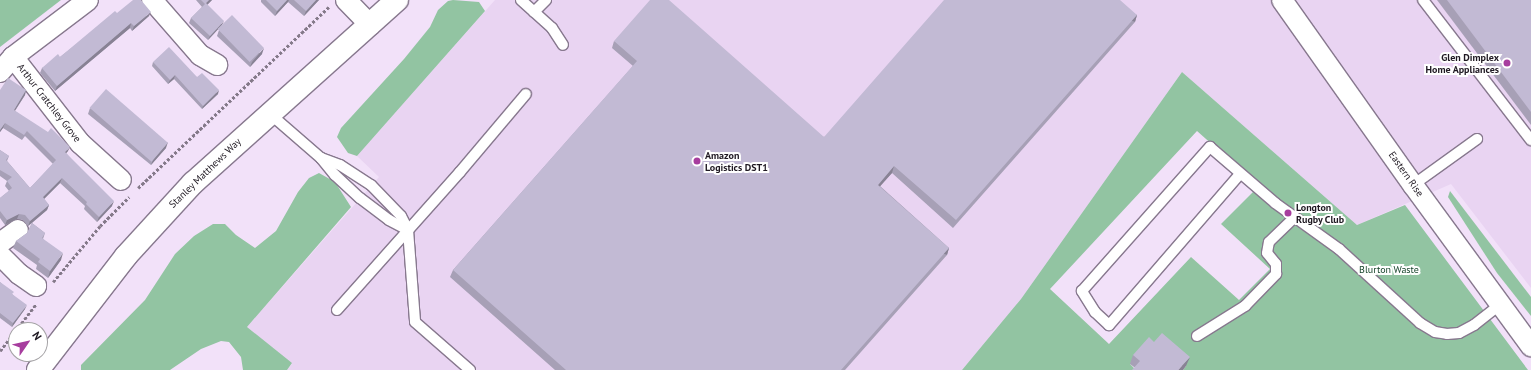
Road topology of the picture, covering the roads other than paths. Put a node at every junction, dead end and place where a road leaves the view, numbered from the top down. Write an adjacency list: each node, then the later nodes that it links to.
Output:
1 (88, 0): 12 (street)
2 (152, 0): 13 (street)
3 (397, 0): 10 (main road, Stanley Matthews Way)
4 (521, 0): 9 (lane)
5 (546, 0): 9 (lane)
6 (1282, 0): 21 (street, Eastern Rise)
7 (1423, 0): 18 (lane)
8 (338, 3): 10 (street)
9 (534, 12): 11 (lane)
10 (370, 25): 16 (main road, Stanley Matthews Way)
11 (563, 45)
12 (13, 57): 14 (street); 22 (street, Arthur Cratchley Grove)
13 (217, 66)
14 (0, 72)
15 (526, 94): 25 (lane)
16 (269, 113): 19 (lane); 33 (main road, Stanley Matthews Way)
17 (1477, 139): 21 (lane)
18 (1531, 140)
19 (321, 158): 25 (lane); 25 (lane)
20 (1240, 174): 20 (lane); 23 (lane)
21 (1413, 185): 29 (street, Eastern Rise)
22 (130, 188)
23 (1295, 217): 29 (lane); 31 (lane)
24 (18, 230): 26 (street)
25 (408, 230): 30 (lane); 34 (lane)
26 (0, 243)
27 (0, 254): 28 (street)
28 (42, 291)
29 (1500, 305): 32 (street, Eastern Rise)
30 (337, 310)
31 (1197, 336)
32 (1531, 346)
33 (38, 370)
34 (470, 370)

